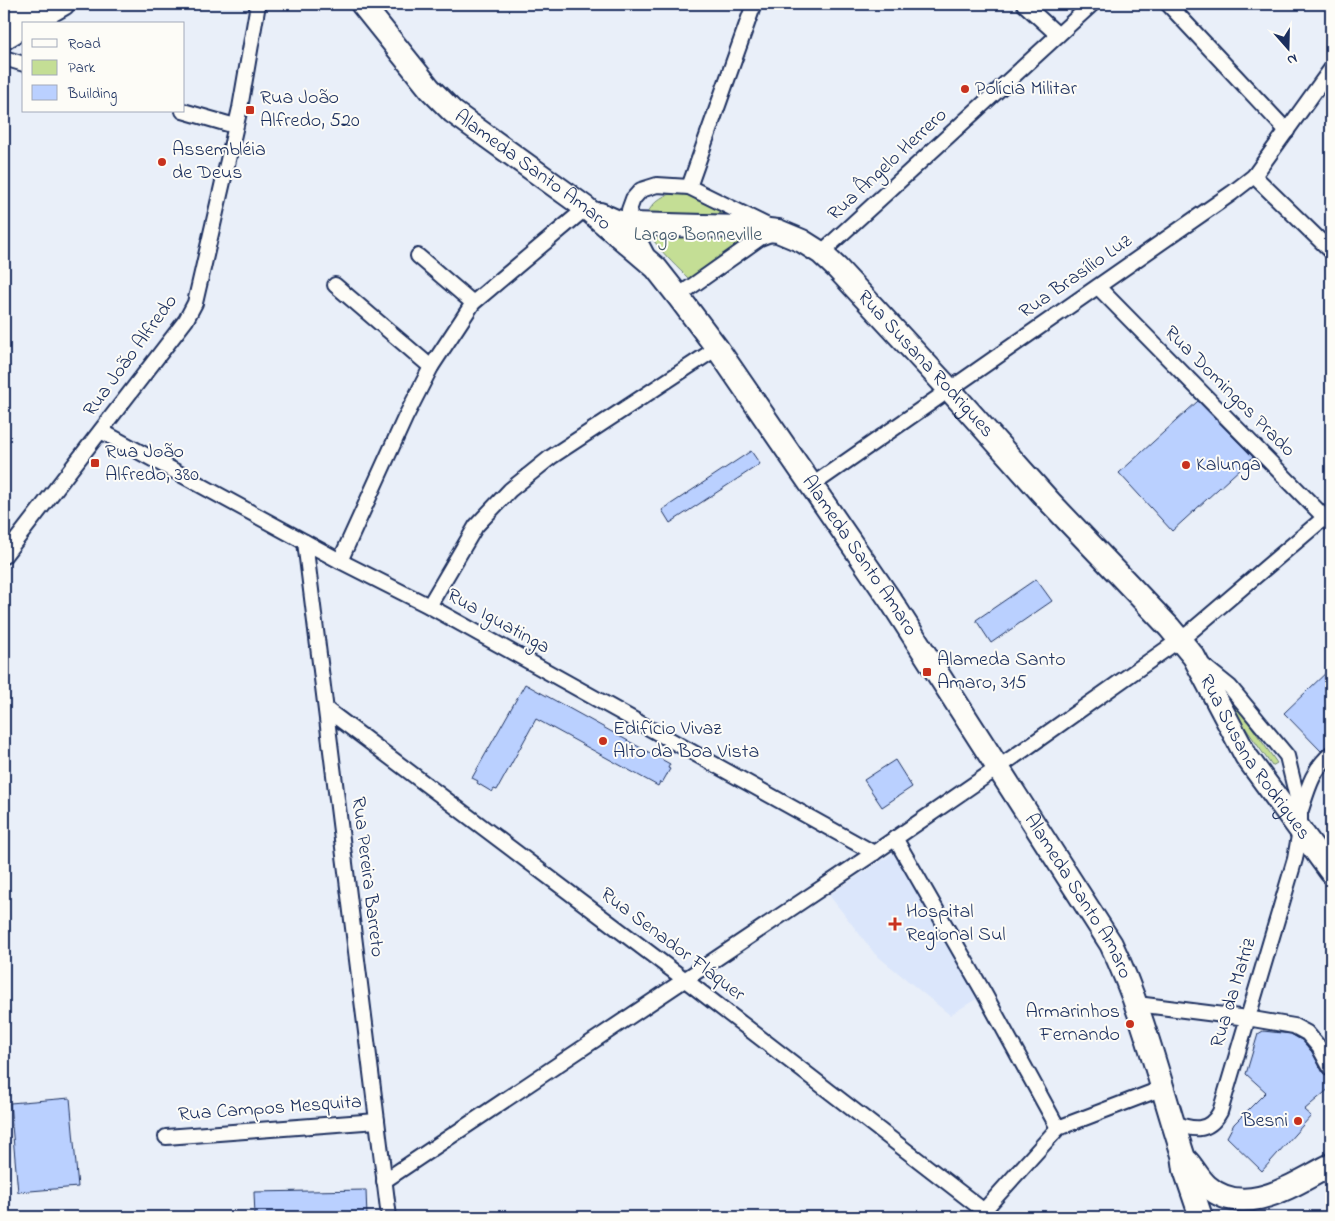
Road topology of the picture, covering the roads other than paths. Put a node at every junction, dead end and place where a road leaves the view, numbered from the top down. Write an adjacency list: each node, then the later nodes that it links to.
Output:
1 (26, 4): 9 (main road)
2 (63, 4): 10 (main road)
3 (258, 4): 18 (street, Rua João Alfredo)
4 (362, 4): 22 (main road, Alameda Santo Amaro)
5 (754, 4): 21 (street)
6 (1024, 4): 12 (street)
7 (1092, 4): 12 (street, Rua Ângelo Herrero)
8 (1168, 4): 19 (street)
9 (4, 17)
10 (32, 22)
11 (22, 27): 13 (main road)
12 (1058, 36): 26 (street, Rua Ângelo Herrero)
13 (4, 38)
14 (4, 58): 15 (street)
15 (22, 63)
16 (1331, 69): 19 (street, Rua Brasílio Luz)
17 (185, 111): 18 (street)
18 (235, 126): 36 (street, Rua João Alfredo)
19 (1287, 131): 20 (street, Rua Brasílio Luz)
20 (1254, 176): 25 (street); 30 (street, Rua Brasílio Luz)
21 (688, 187): 23 (street); 24 (street)
22 (586, 208): 23 (main road, Rua Susana Rodrigues); 28 (main road, Alameda Santo Amaro); 32 (street)
23 (631, 224): 24 (main road, Rua Susana Rodrigues); 28 (street)
24 (778, 231): 26 (main road, Rua Susana Rodrigues); 31 (street)
25 (1331, 252)
26 (820, 253): 35 (main road, Rua Susana Rodrigues)
27 (418, 256): 32 (street)
28 (656, 268): 31 (main road, Alameda Santo Amaro)
29 (335, 285): 34 (street)
30 (1098, 287): 35 (street, Rua Brasílio Luz); 38 (street, Rua Domingos Prado)
31 (678, 296): 33 (main road, Alameda Santo Amaro)
32 (472, 303): 34 (street)
33 (717, 348): 37 (main road, Alameda Santo Amaro); 42 (street)
34 (431, 367): 41 (street)
35 (949, 389): 37 (street, Rua Brasílio Luz); 43 (main road, Rua Susana Rodrigues)
36 (101, 431): 39 (street, Rua Iguatinga); 40 (street, Rua João Alfredo)
37 (811, 486): 47 (main road, Alameda Santo Amaro)
38 (1329, 518): 43 (street)
39 (305, 542): 41 (street, Rua Iguatinga); 45 (street, Rua Pereira Barreto)
40 (4, 556)
41 (340, 562): 42 (street, Rua Iguatinga)
42 (429, 606): 50 (street, Rua Iguatinga)
43 (1179, 640): 44 (main road, Rua Susana Rodrigues); 47 (street)
44 (1194, 657): 48 (main road, Rua Susana Rodrigues); 48 (street, Rua Susana Rodrigues)
45 (326, 709): 52 (street, Rua Senador Fláquer); 57 (street, Rua Pereira Barreto)
46 (1331, 754): 48 (street, Rua da Matriz)
47 (999, 767): 49 (street); 53 (main road, Alameda Santo Amaro)
48 (1300, 820): 51 (main road); 54 (street, Rua da Matriz)
49 (895, 838): 50 (street); 59 (street)
50 (874, 852): 52 (street)
51 (1331, 872)
52 (684, 979): 64 (street); 66 (street, Rua Senador Fláquer)
53 (1137, 1004): 54 (street); 56 (main road, Alameda Santo Amaro)
54 (1247, 1018): 55 (street); 58 (street, Rua da Matriz)
55 (1331, 1070)
56 (1163, 1088): 58 (main road, Alameda Santo Amaro); 59 (street)
57 (377, 1121): 60 (street, Rua Campos Mesquita); 64 (street, Rua Pereira Barreto)
58 (1172, 1122): 62 (main road, Alameda Santo Amaro)
59 (1058, 1128): 66 (street)
60 (166, 1137)
61 (1331, 1149): 65 (main road)
62 (1183, 1155): 65 (main road); 68 (main road, Alameda Santo Amaro)
63 (1331, 1165): 65 (main road)
64 (384, 1181): 67 (street, Rua Pereira Barreto)
65 (1245, 1209)
66 (985, 1215)
67 (388, 1217)
68 (1201, 1217)

